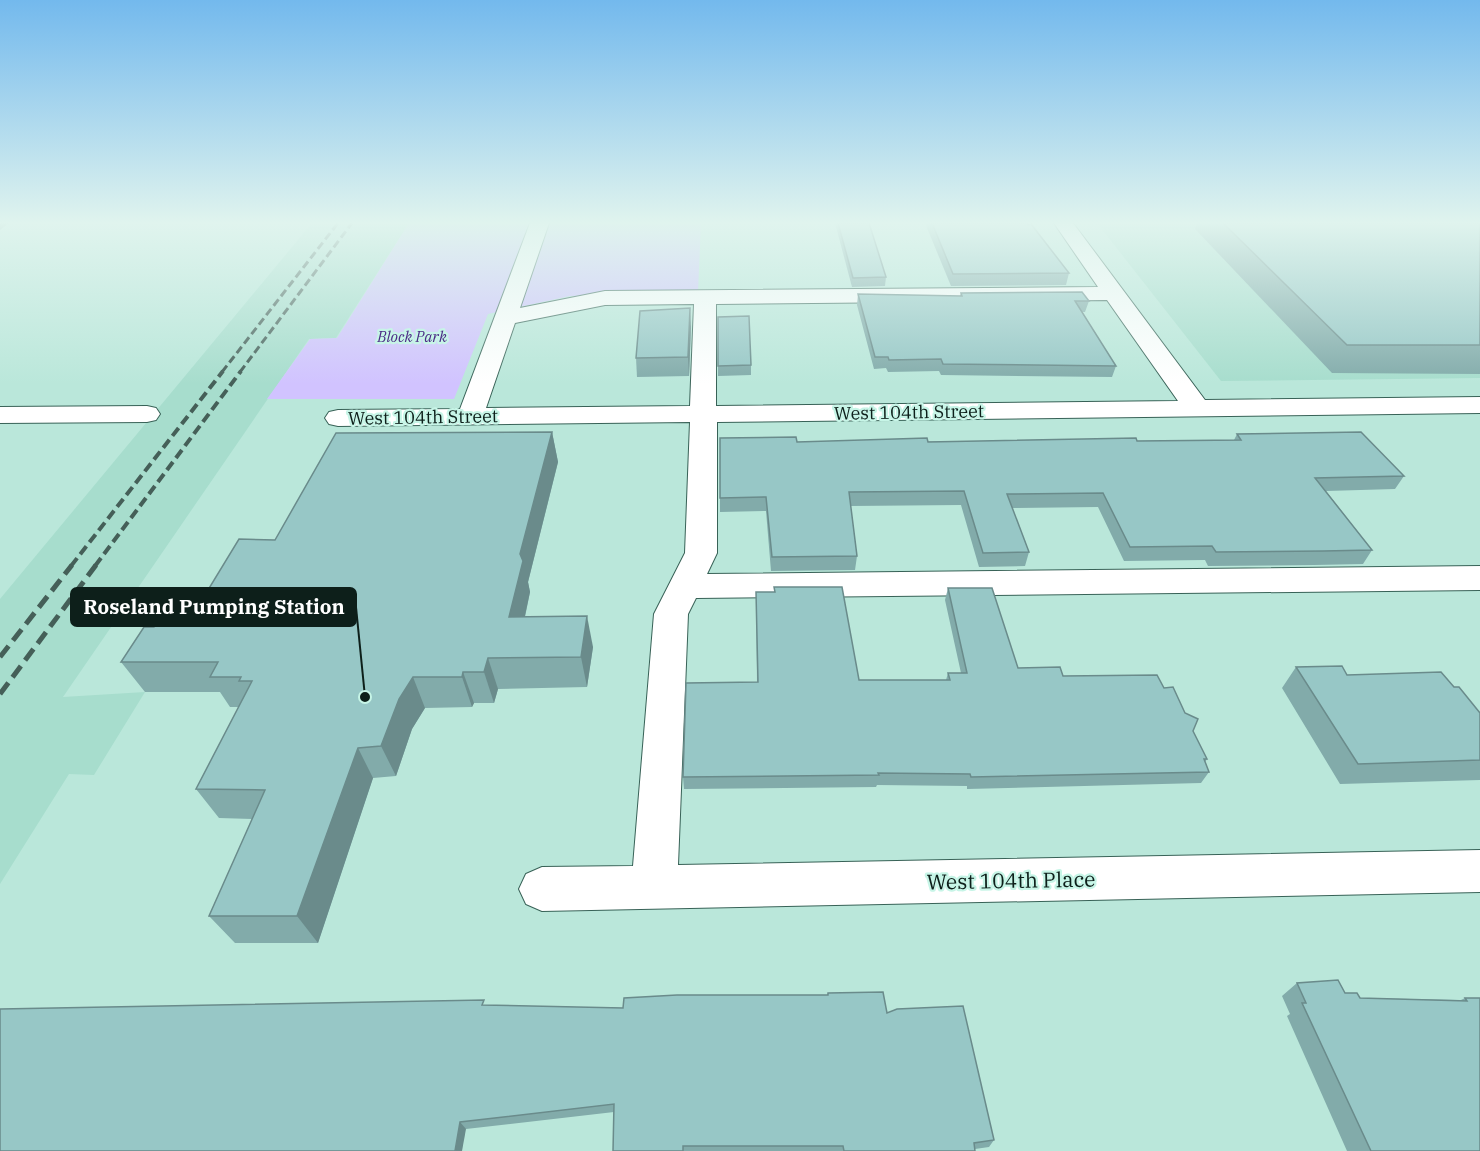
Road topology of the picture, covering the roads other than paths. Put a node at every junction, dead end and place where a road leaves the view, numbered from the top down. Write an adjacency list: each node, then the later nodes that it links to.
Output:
1 (521, 277): 5 (street)
2 (1102, 277): 3 (street)
3 (1114, 293): 4 (street); 7 (street)
4 (705, 297): 5 (street); 9 (street)
5 (506, 318): 11 (street)
6 (1480, 405): 7 (street, West 104th Street)
7 (1197, 408): 9 (street, West 104th Street)
8 (147, 414): 10 (street)
9 (703, 414): 11 (street, West 104th Street); 14 (street)
10 (0, 415)
11 (470, 417): 12 (street, West 104th Street)
12 (338, 418)
13 (1480, 578): 14 (street)
14 (685, 586): 16 (street)
15 (1480, 871): 16 (street, West 104th Place)
16 (654, 886): 17 (street, West 104th Place)
17 (542, 889)

